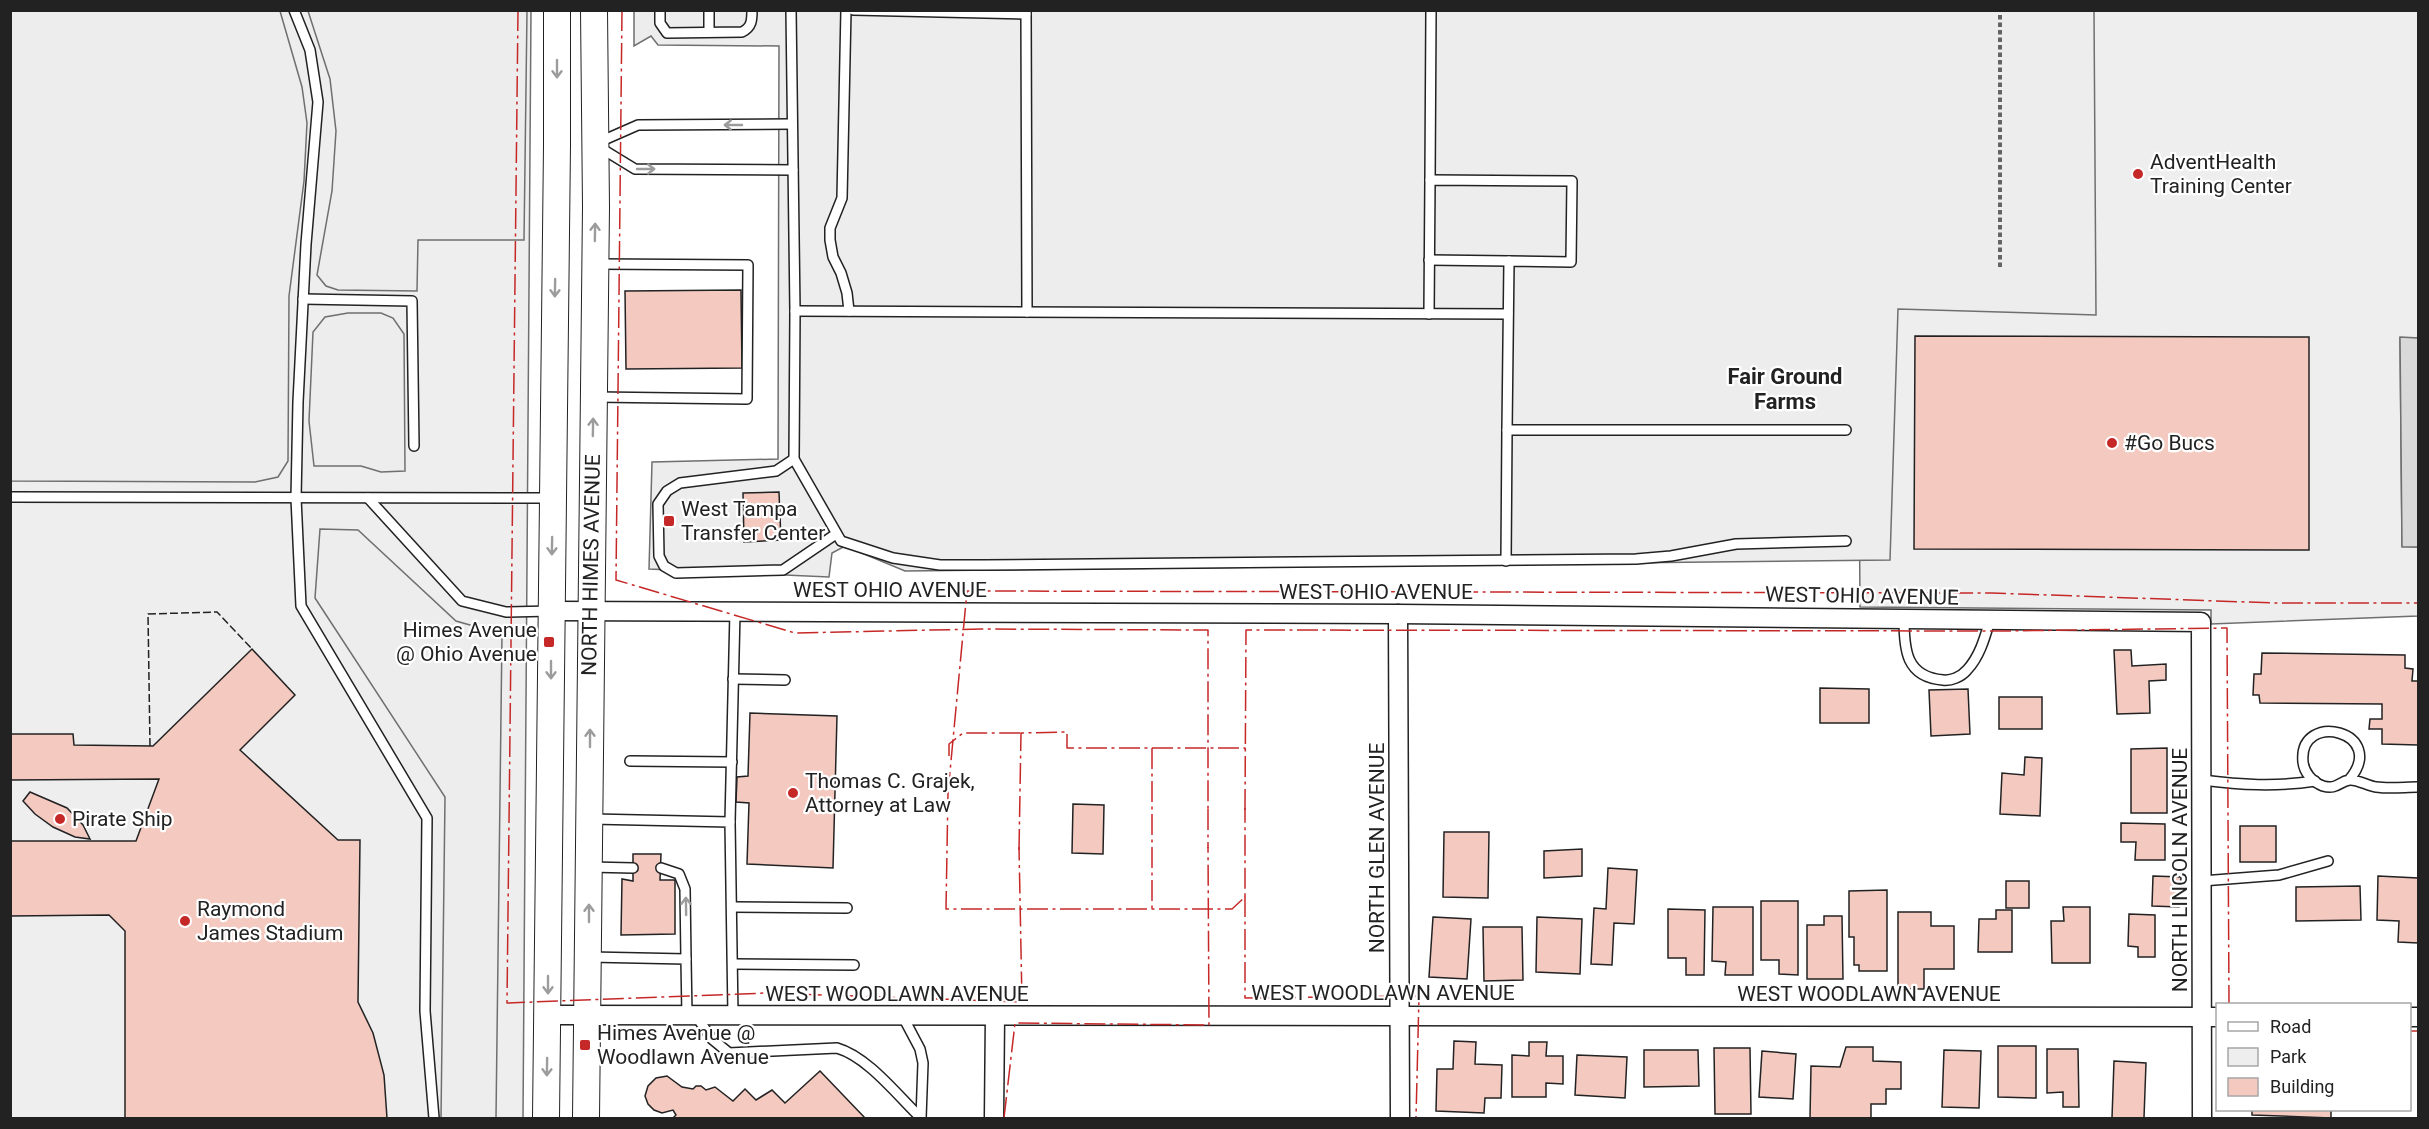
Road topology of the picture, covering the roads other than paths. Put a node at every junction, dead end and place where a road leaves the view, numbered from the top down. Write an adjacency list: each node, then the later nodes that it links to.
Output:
1 (294, 10): 21 (lane)
2 (557, 10): 15 (street, NORTH HIMES AVENUE, one-way to 15)
3 (594, 10): 14 (street, NORTH HIMES AVENUE)
4 (660, 10): 12 (lane)
5 (709, 10): 12 (lane)
6 (752, 10): 12 (lane)
7 (791, 10): 13 (lane)
8 (846, 10): 23 (lane)
9 (853, 10): 11 (lane)
10 (1431, 10): 17 (lane)
11 (1026, 12): 24 (lane)
12 (709, 32)
13 (792, 124): 14 (lane, one-way to 14); 16 (lane)
14 (595, 144): 15 (street); 16 (lane, one-way to 16); 20 (street, NORTH HIMES AVENUE, one-way to 14)
15 (557, 145): 35 (street, NORTH HIMES AVENUE, one-way to 35)
16 (793, 170): 22 (lane)
17 (1430, 180): 18 (lane); 19 (lane)
18 (1429, 260): 19 (lane); 25 (lane)
19 (1509, 261): 26 (lane)
20 (595, 264): 27 (street, NORTH HIMES AVENUE); 27 (lane)
21 (303, 299): 30 (lane); 33 (lane)
22 (795, 311): 23 (lane); 31 (lane)
23 (849, 311): 24 (lane)
24 (1027, 312): 25 (lane)
25 (1429, 314): 26 (lane)
26 (1508, 314): 28 (lane)
27 (593, 397): 40 (street, NORTH HIMES AVENUE, one-way to 27)
28 (1507, 430): 29 (lane); 38 (lane)
29 (1846, 430)
30 (414, 446)
31 (794, 459): 36 (lane); 36 (lane)
32 (10, 497): 33 (lane)
33 (296, 498): 34 (lane); 75 (lane)
34 (368, 498): 35 (lane); 39 (lane)
35 (552, 498): 39 (street, NORTH HIMES AVENUE, one-way to 39)
36 (836, 534): 38 (lane)
37 (1846, 541): 38 (lane)
38 (1506, 561)
39 (551, 611): 40 (street, WEST OHIO AVENUE); 67 (street, NORTH HIMES AVENUE, one-way to 67)
40 (591, 611): 41 (street, WEST OHIO AVENUE); 54 (street, NORTH HIMES AVENUE, one-way to 40)
41 (735, 612): 42 (street, WEST OHIO AVENUE); 46 (lane)
42 (1398, 614): 43 (street, WEST OHIO AVENUE); 69 (street, NORTH GLEN AVENUE)
43 (1904, 619): 44 (street, WEST OHIO AVENUE); 44 (lane)
44 (1990, 620): 45 (street, WEST OHIO AVENUE)
45 (2201, 622): 50 (street, NORTH LINCOLN AVENUE)
46 (733, 679): 47 (lane); 49 (lane)
47 (785, 680)
48 (630, 761): 49 (lane)
49 (732, 762): 55 (lane)
50 (2202, 780): 52 (lane); 60 (street, NORTH LINCOLN AVENUE)
51 (2349, 780): 52 (lane); 52 (lane); 53 (lane)
52 (2315, 781)
53 (2418, 787)
54 (590, 819): 55 (lane); 57 (street, NORTH HIMES AVENUE)
55 (730, 822): 61 (lane)
56 (2328, 861): 60 (lane)
57 (589, 867): 58 (lane); 63 (street, NORTH HIMES AVENUE, one-way to 57)
58 (633, 868)
59 (661, 868): 64 (lane, one-way to 59)
60 (2202, 881): 74 (street, NORTH LINCOLN AVENUE)
61 (732, 907): 62 (lane); 65 (lane)
62 (847, 908)
63 (586, 957): 64 (lane); 68 (street, NORTH HIMES AVENUE)
64 (686, 959): 70 (lane)
65 (733, 964): 66 (lane); 71 (lane)
66 (854, 964)
67 (548, 1015): 68 (street, WEST WOODLAWN AVENUE); 76 (street, NORTH HIMES AVENUE, one-way to 76)
68 (586, 1015): 70 (street, WEST WOODLAWN AVENUE); 77 (street, NORTH HIMES AVENUE)
69 (1400, 1015): 72 (street, WEST WOODLAWN AVENUE); 74 (street, WEST WOODLAWN AVENUE); 80 (street, NORTH GLEN AVENUE)
70 (692, 1016): 71 (street, WEST WOODLAWN AVENUE); 78 (lane)
71 (733, 1016): 73 (street, WEST WOODLAWN AVENUE)
72 (995, 1016): 73 (street, WEST WOODLAWN AVENUE); 79 (street)
73 (903, 1017): 78 (lane)
74 (2210, 1017): 81 (street, NORTH LINCOLN AVENUE)
75 (434, 1119)
76 (546, 1119)
77 (586, 1119)
78 (921, 1119)
79 (994, 1119)
80 (1400, 1119)
81 (2202, 1119)

